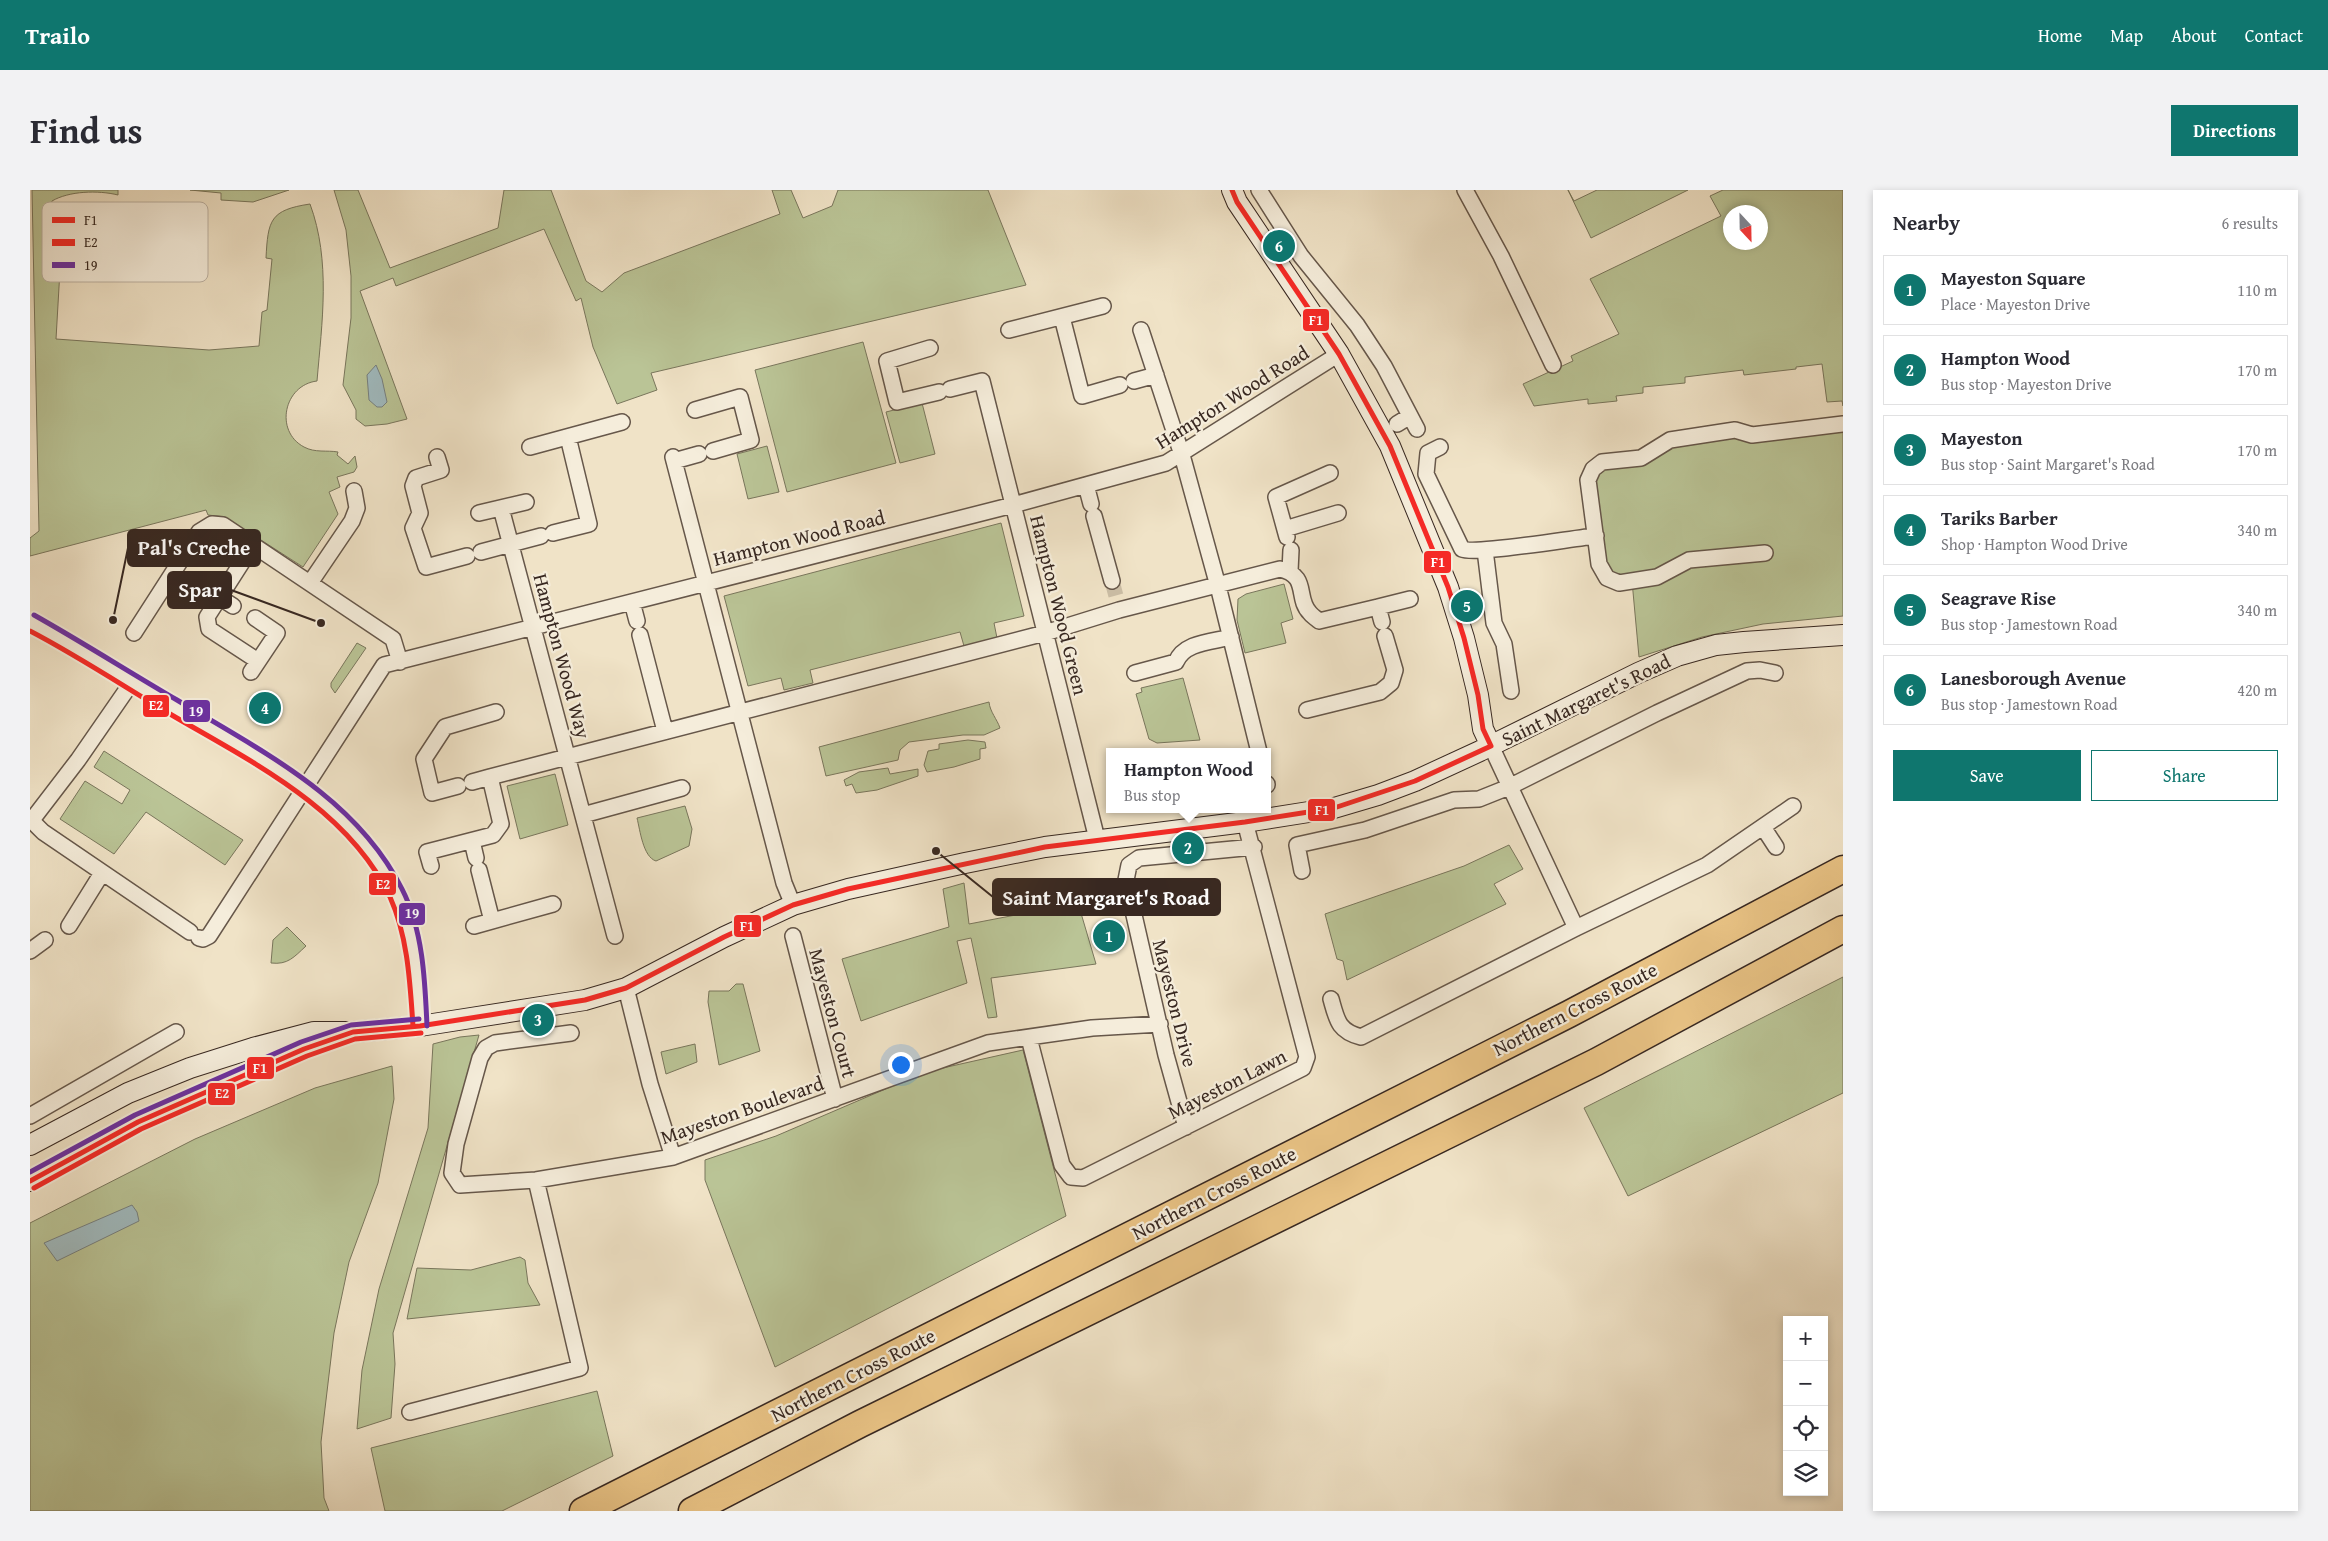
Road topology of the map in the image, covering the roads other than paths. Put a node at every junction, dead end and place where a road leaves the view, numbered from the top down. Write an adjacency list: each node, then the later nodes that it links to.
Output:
1 (1232, 190): 9 (main road)
2 (1465, 190): 10 (street)
3 (1263, 192): 14 (street)
4 (1103, 306): 5 (street)
5 (1062, 317): 6 (street); 11 (street)
6 (1009, 330)
7 (1141, 330): 11 (street)
8 (930, 348): 25 (street, Hampton Wood Green)
9 (1340, 354): 19 (street, Hampton Wood Road); 61 (main road)
10 (1553, 365)
11 (1156, 375): 19 (street)
12 (695, 410): 36 (street)
13 (622, 422): 16 (street)
14 (1397, 424)
15 (1843, 424): 29 (street)
16 (568, 436): 18 (street); 31 (street)
17 (1440, 446): 33 (street)
18 (530, 447)
19 (1182, 455): 22 (street, Hampton Wood Road); 38 (street)
20 (437, 457): 31 (street)
21 (1330, 473): 30 (street)
22 (1086, 485): 25 (street, Hampton Wood Road); 39 (street)
23 (354, 491): 37 (street)
24 (526, 502): 26 (street)
25 (1013, 505): 36 (street, Hampton Wood Road); 49 (street, Hampton Wood Green)
26 (501, 508): 28 (street); 31 (street, Hampton Wood Way)
27 (1338, 513): 30 (street)
28 (479, 514)
29 (1596, 536): 33 (street); 34 (street)
30 (1288, 538): 35 (street)
31 (511, 544): 47 (street, Hampton Wood Way)
32 (253, 545): 37 (street); 40 (street); 48 (street)
33 (1485, 550): 56 (street)
34 (1765, 553)
35 (1290, 571): 38 (street); 44 (street)
36 (706, 582): 42 (street, Hampton Wood Road); 58 (street)
37 (310, 583): 52 (street)
38 (1218, 586): 39 (street); 51 (street)
39 (1115, 596): 49 (street)
40 (219, 597): 43 (street); 45 (street)
41 (1410, 599): 44 (street)
42 (632, 602): 47 (street, Hampton Wood Road); 60 (street)
43 (233, 606)
44 (1378, 607): 57 (street)
45 (255, 618)
46 (30, 622): 55 (street)
47 (534, 627): 52 (street, Hampton Wood Road); 63 (street, Hampton Wood Way)
48 (134, 633)
49 (1045, 633): 58 (street); 73 (street, Hampton Wood Green)
50 (1843, 635): 61 (main road, Saint Margaret's Road)
51 (1231, 637): 53 (street); 62 (street)
52 (400, 662): 66 (street, Hampton Wood Road)
53 (1135, 672)
54 (1775, 673): 65 (street)
55 (132, 682): 66 (street); 70 (street)
56 (1511, 691)
57 (1307, 710)
58 (740, 711): 60 (street); 82 (street)
59 (496, 712): 64 (street)
60 (665, 730): 63 (street)
61 (1491, 746): 65 (street); 71 (main road, Saint Margaret's Road)
62 (1258, 748)
63 (568, 756): 64 (street); 69 (street, Hampton Wood Way)
64 (490, 777): 74 (street)
65 (1509, 787): 79 (street); 86 (street)
66 (304, 788): 80 (street, Hampton Wood Road); 95 (street)
67 (682, 788): 69 (street)
68 (1793, 806): 72 (street)
69 (583, 815): 88 (street, Hampton Wood Way)
70 (31, 819): 80 (street)
71 (1245, 822): 73 (main road, Saint Margaret's Road); 75 (street, Mayeston Lawn)
72 (1763, 827): 76 (street); 86 (street)
73 (1097, 839): 82 (main road, Saint Margaret's Road)
74 (472, 841): 77 (street); 83 (street)
75 (1254, 847): 94 (street, Mayeston Drive); 104 (street, Mayeston Lawn)
76 (1776, 847)
77 (431, 866)
78 (1843, 870): 110 (highway, Northern Cross Route)
79 (1302, 871)
80 (102, 873): 84 (street)
81 (553, 904): 83 (street)
82 (793, 905): 92 (main road, Saint Margaret's Road)
83 (492, 922): 85 (street)
84 (69, 926)
85 (474, 926)
86 (1576, 928): 93 (street)
87 (1843, 929): 111 (highway)
88 (615, 936)
89 (793, 936): 101 (street, Mayeston Court)
90 (45, 940): 91 (street)
91 (30, 951)
92 (626, 988): 95 (main road, Saint Margaret's Road); 106 (street)
93 (1331, 999)
94 (1160, 1024): 99 (street, Mayeston Boulevard); 104 (street, Mayeston Drive)
95 (420, 1026): 97 (main road, Saint Margaret's Road)
96 (176, 1032): 102 (street)
97 (353, 1032): 100 (main road, Saint Margaret's Road); 103 (main road, Saint Margaret's Road)
98 (571, 1033): 107 (street, Mayeston Boulevard)
99 (1028, 1038): 101 (street, Mayeston Boulevard); 104 (street, Mayeston Lawn)
100 (139, 1089): 103 (main road); 105 (main road, Saint Margaret's Road)
101 (835, 1099): 106 (street, Mayeston Boulevard)
102 (30, 1116)
103 (152, 1117): 108 (main road, Saint Margaret's Road)
104 (1186, 1127)
105 (30, 1145)
106 (673, 1157): 107 (street, Mayeston Boulevard)
107 (536, 1180): 109 (street)
108 (30, 1181)
109 (410, 1412)
110 (583, 1511)
111 (692, 1511)

